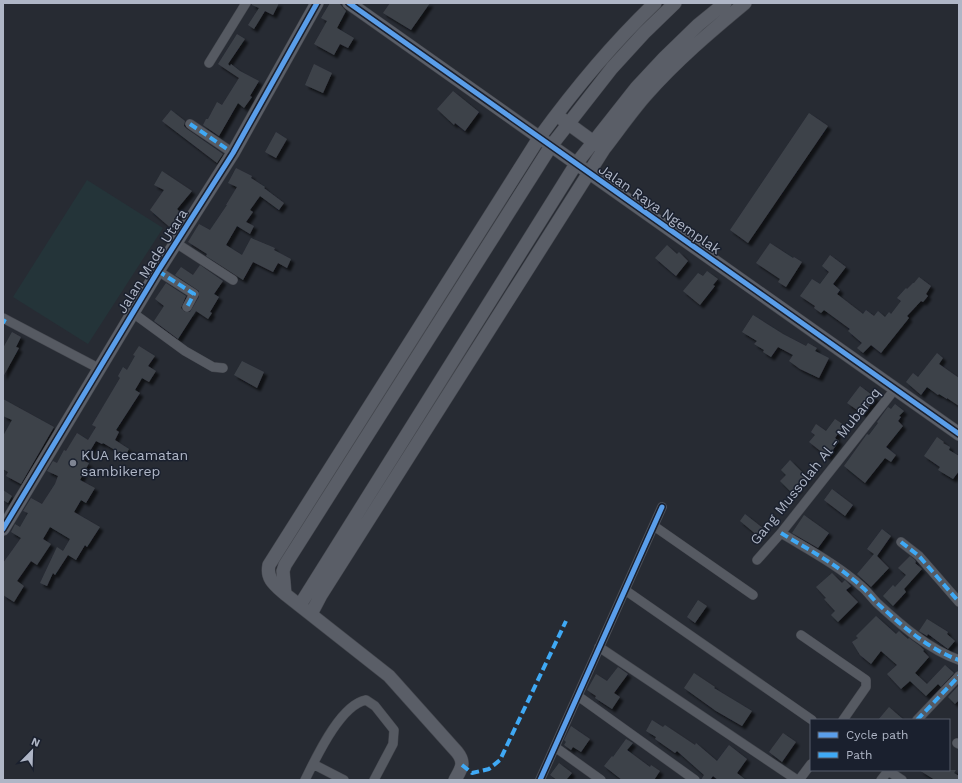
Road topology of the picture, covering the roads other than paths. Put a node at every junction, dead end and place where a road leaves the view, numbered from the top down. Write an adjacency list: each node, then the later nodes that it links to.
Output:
1 (246, 3): 8 (street)
2 (317, 3): 16 (main road, Jalan Made Utara)
3 (349, 3): 12 (main road, Jalan Raya Ngemplak)
4 (655, 3): 9 (main road)
5 (675, 3): 11 (main road)
6 (725, 3): 13 (main road)
7 (746, 3): 15 (main road)
8 (209, 63)
9 (556, 115): 11 (main road); 12 (main road)
10 (190, 124): 16 (street)
11 (568, 124): 13 (main road); 14 (main road)
12 (539, 138): 14 (main road, Jalan Raya Ngemplak); 36 (main road)
13 (593, 141): 15 (main road); 17 (main road)
14 (551, 146): 17 (main road, Jalan Raya Ngemplak); 36 (main road)
15 (604, 149): 18 (main road)
16 (234, 153): 19 (main road, Jalan Made Utara)
17 (576, 164): 18 (main road, Jalan Raya Ngemplak); 39 (main road)
18 (588, 173): 27 (main road, Jalan Raya Ngemplak); 40 (main road)
19 (176, 242): 20 (main road, Jalan Made Utara); 21 (street)
20 (158, 271): 22 (street); 23 (main road, Jalan Made Utara)
21 (233, 280)
22 (187, 307)
23 (133, 313): 25 (street); 26 (main road, Jalan Made Utara)
24 (4, 320): 26 (street)
25 (223, 368)
26 (100, 369): 31 (main road, Jalan Made Utara)
27 (895, 389): 28 (main road, Jalan Raya Ngemplak); 32 (street, Gang Mussolah Al - Mubaroq)
28 (959, 434)
29 (662, 507): 30 (street)
30 (654, 526): 35 (street); 37 (street)
31 (3, 528)
32 (781, 533): 34 (street, Gang Mussolah Al - Mubaroq); 43 (street)
33 (901, 542): 38 (street)
34 (758, 560)
35 (625, 590): 42 (street); 46 (street)
36 (285, 594): 39 (main road)
37 (753, 595)
38 (959, 602)
39 (300, 606): 40 (main road)
40 (311, 614): 57 (main road)
41 (801, 636): 47 (street)
42 (600, 647): 45 (street); 61 (street)
43 (959, 660)
44 (959, 676): 48 (street)
45 (578, 696): 49 (street); 60 (street)
46 (811, 719)
47 (844, 719)
48 (918, 719)
49 (555, 747): 58 (street); 59 (street)
50 (313, 764): 54 (street); 55 (street); 56 (street)
51 (810, 765): 61 (street)
52 (887, 771): 62 (street)
53 (889, 771): 63 (street)
54 (305, 780)
55 (344, 780)
56 (374, 780)
57 (455, 780)
58 (540, 780)
59 (601, 780)
60 (695, 780)
61 (798, 780)
62 (882, 780)
63 (902, 780)

